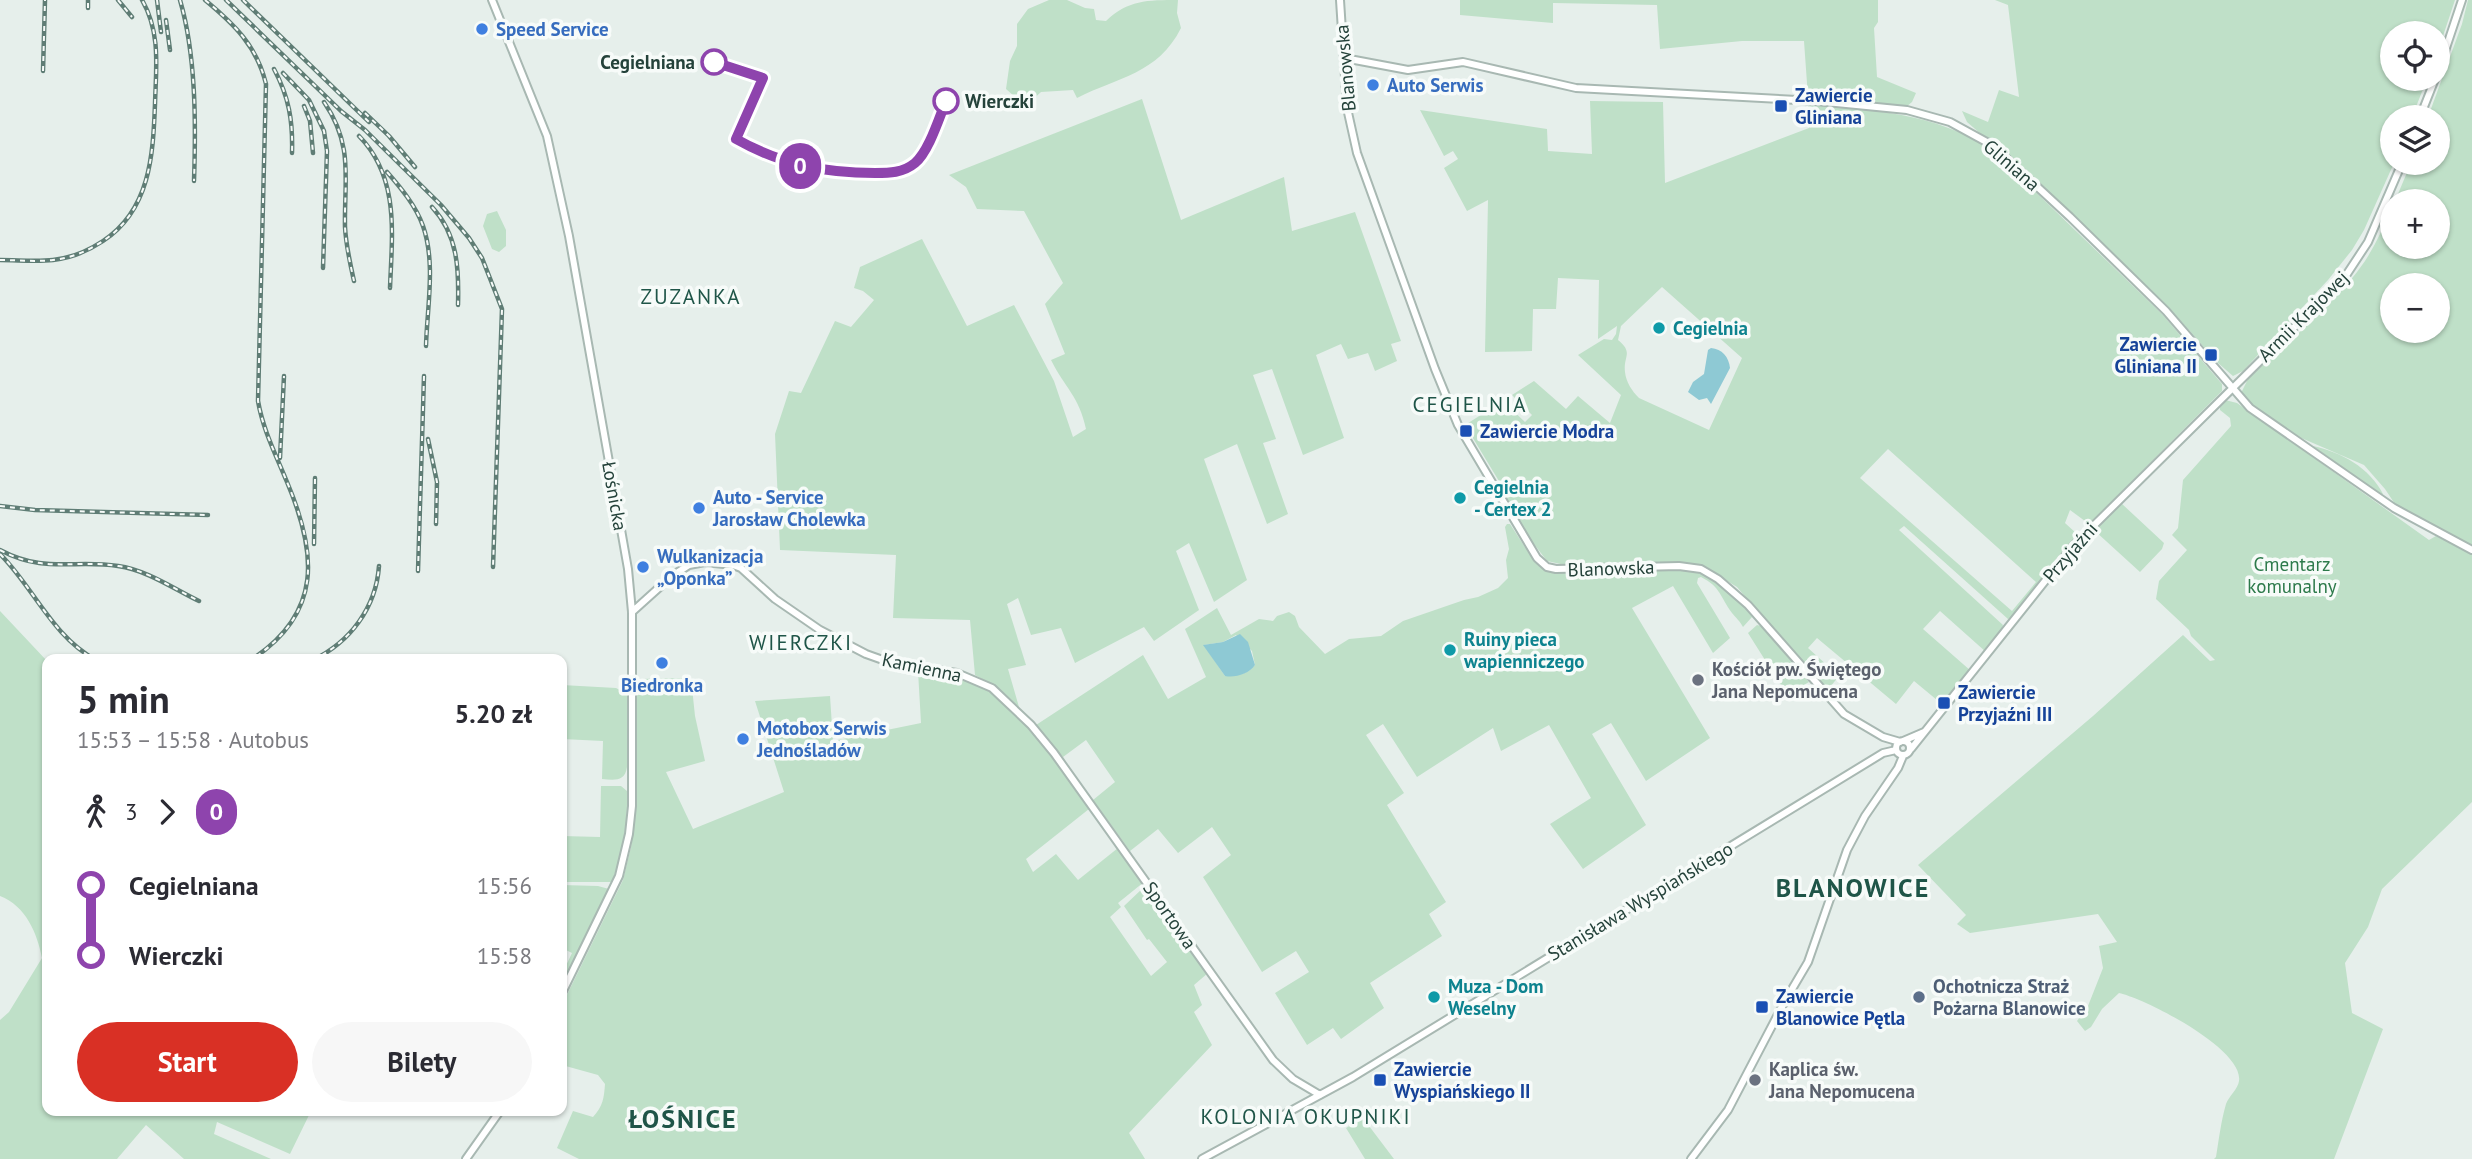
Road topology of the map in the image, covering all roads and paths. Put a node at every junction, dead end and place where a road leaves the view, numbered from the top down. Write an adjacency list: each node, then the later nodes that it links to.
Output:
1 (492, 0): 9 (street, Łośnicka)
2 (1340, 0): 5 (street, Blanowska)
3 (2462, 0): 4 (street)
4 (2450, 36)
5 (1344, 58): 7 (street, Gliniana); 12 (street, Blanowska)
6 (2397, 175): 7 (street, Armii Krajowej)
7 (2231, 388): 8 (street, Gliniana); 11 (street, Przyjaźni)
8 (2472, 551)
9 (632, 612): 10 (street, Kamienna); 17 (street, Łośnicka)
10 (1031, 725): 18 (street, Sportowa)
11 (1925, 731): 13 (street, Przyjaźni); 15 (street, Przyjaźni)
12 (1883, 737): 13 (street, Blanowska); 14 (street, Blanowska)
13 (1902, 741): 14 (street); 15 (street)
14 (1893, 749): 16 (street, Blanowska); 18 (street, Stanisława Wyspiańskiego)
15 (1911, 749): 16 (street, Przyjaźni)
16 (1903, 756): 22 (street)
17 (567, 983)
18 (1320, 1095): 21 (street, Stanisława Wyspiańskiego)
19 (496, 1116): 20 (street)
20 (466, 1159)
21 (1202, 1159)
22 (1691, 1159)

